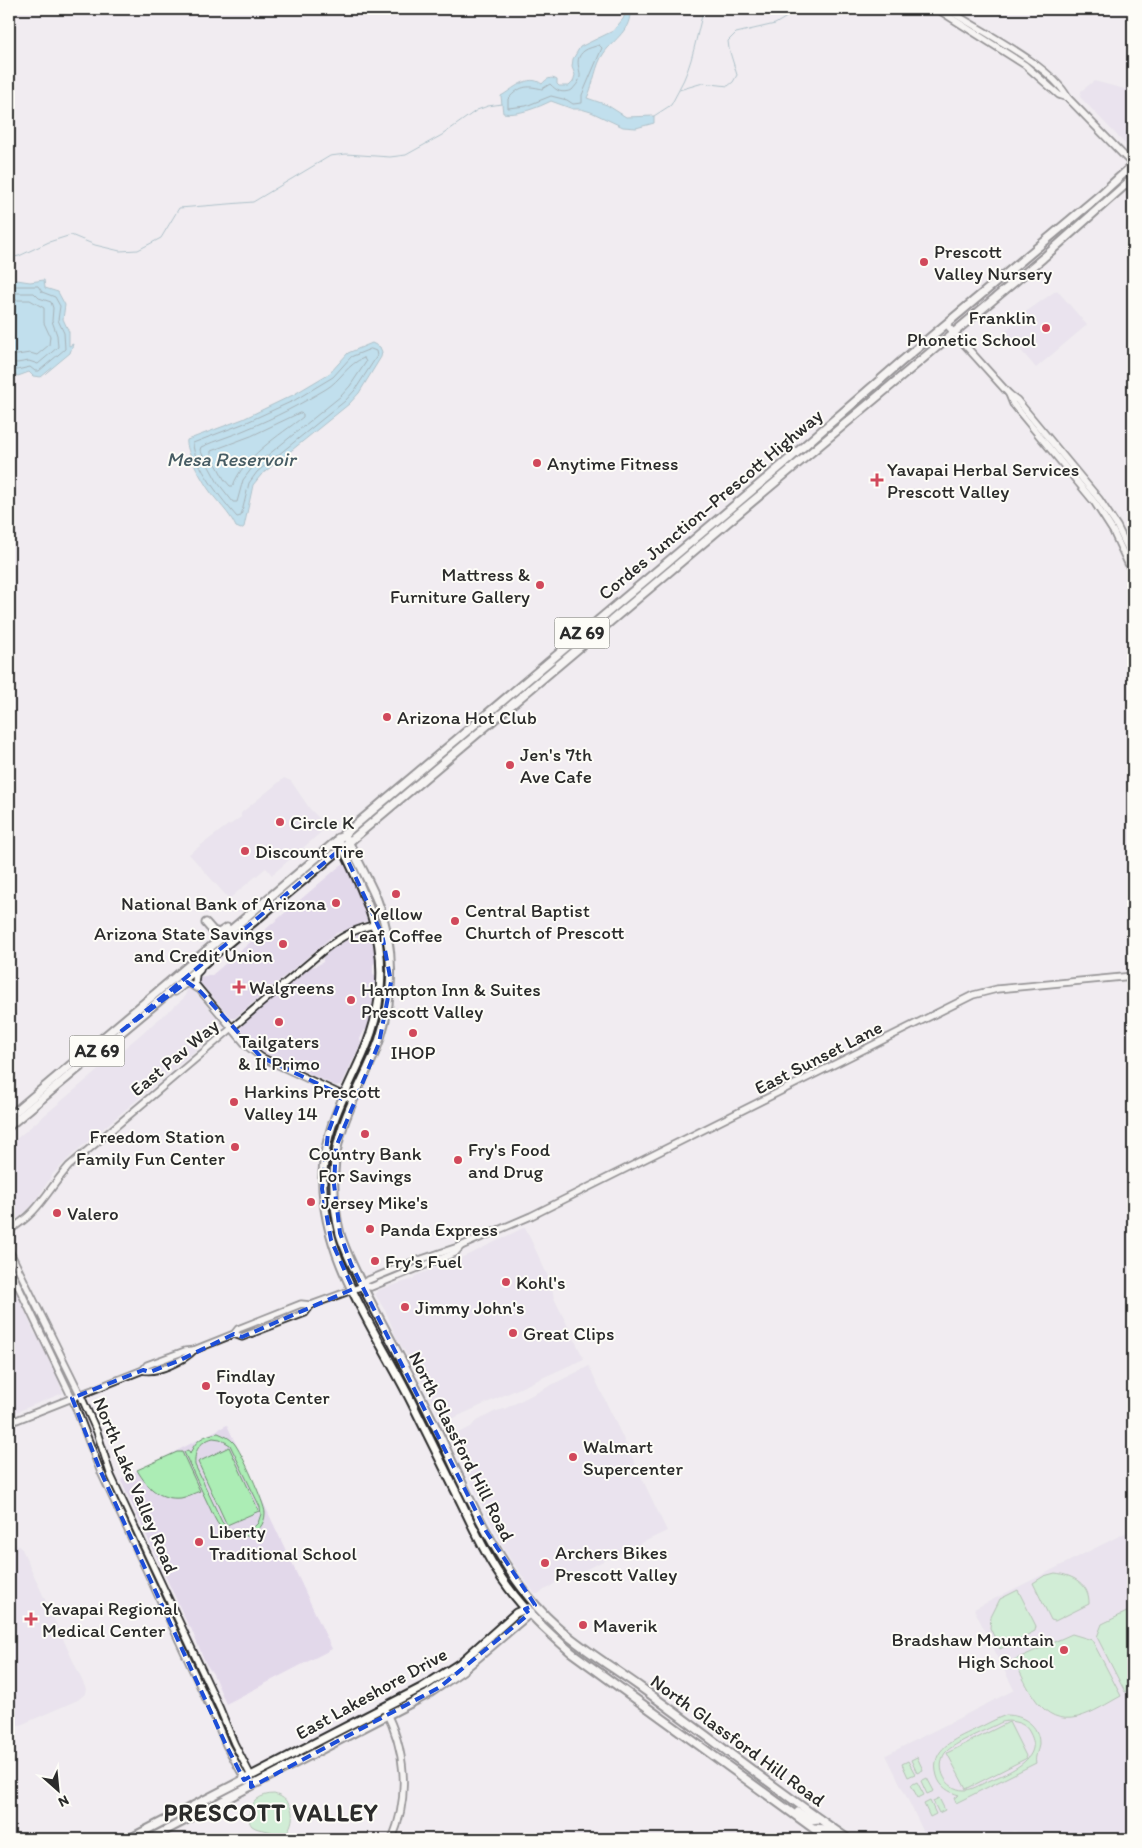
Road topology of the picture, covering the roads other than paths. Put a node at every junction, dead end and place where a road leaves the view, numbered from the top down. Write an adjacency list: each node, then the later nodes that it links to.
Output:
1 (937, 9): 3 (street)
2 (947, 9): 3 (street)
3 (1068, 98): 4 (street)
4 (1133, 165): 6 (main road, Cordes Junction–Prescott Highway / AZ 69)
5 (1133, 178): 7 (main road, Cordes Junction–Prescott Highway / AZ 69)
6 (946, 324): 7 (street); 11 (main road, Cordes Junction–Prescott Highway / AZ 69)
7 (954, 332): 8 (street); 12 (main road, Cordes Junction–Prescott Highway / AZ 69)
8 (1077, 476): 9 (street); 10 (street)
9 (1133, 559)
10 (1133, 574)
11 (341, 836): 12 (main road); 13 (main road, Cordes Junction–Prescott Highway / AZ 69)
12 (346, 846): 14 (main road); 15 (main road, North Glassford Hill Road); 18 (main road, Cordes Junction–Prescott Highway / AZ 69)
13 (276, 892): 16 (main road); 26 (main road, Cordes Junction–Prescott Highway / AZ 69)
14 (366, 899): 15 (main road); 17 (main road)
15 (384, 922): 19 (main road, North Glassford Hill Road)
16 (206, 923)
17 (375, 925): 19 (main road); 22 (street, East Pav Way); 24 (main road, North Glassford Hill Road)
18 (228, 943): 21 (street); 23 (main road, Cordes Junction–Prescott Highway / AZ 69)
19 (390, 958): 25 (main road, North Glassford Hill Road)
20 (1133, 976): 31 (street, East Sunset Lane)
21 (199, 990): 22 (street); 23 (street)
22 (231, 1028): 24 (street); 28 (street, East Pav Way)
23 (118, 1033): 27 (main road, Cordes Junction–Prescott Highway / AZ 69)
24 (343, 1096): 25 (street); 32 (main road, North Glassford Hill Road)
25 (353, 1100): 31 (main road, North Glassford Hill Road)
26 (9, 1117)
27 (9, 1126)
28 (9, 1230)
29 (9, 1250): 33 (street, North Lake Valley Road)
30 (9, 1267): 34 (street, North Lake Valley Road)
31 (363, 1286): 32 (street, East Sunset Lane); 36 (main road, North Glassford Hill Road)
32 (353, 1289): 33 (street, East Sunset Lane); 37 (main road, North Glassford Hill Road)
33 (80, 1394): 34 (street, East Sunset Lane); 41 (street, North Lake Valley Road)
34 (72, 1398): 35 (street, East Sunset Lane); 41 (street, North Lake Valley Road)
35 (9, 1423)
36 (535, 1605): 37 (main road, East Lakeshore Drive); 44 (main road, North Glassford Hill Road)
37 (527, 1611): 38 (main road, East Lakeshore Drive); 43 (main road, North Glassford Hill Road)
38 (461, 1667): 39 (main road, East Lakeshore Drive); 40 (main road, East Lakeshore Drive)
39 (384, 1708): 40 (street); 41 (main road, East Lakeshore Drive)
40 (388, 1715): 42 (main road, East Lakeshore Drive); 49 (street)
41 (248, 1778): 42 (street, North Lake Valley Road); 47 (main road, East Lakeshore Drive)
42 (251, 1786): 48 (main road, East Lakeshore Drive)
43 (786, 1808): 44 (main road); 45 (main road, North Glassford Hill Road)
44 (819, 1819): 46 (main road, North Glassford Hill Road)
45 (813, 1828): 46 (main road); 50 (main road, North Glassford Hill Road)
46 (846, 1838)
47 (129, 1839)
48 (149, 1839)
49 (392, 1839)
50 (828, 1839)

